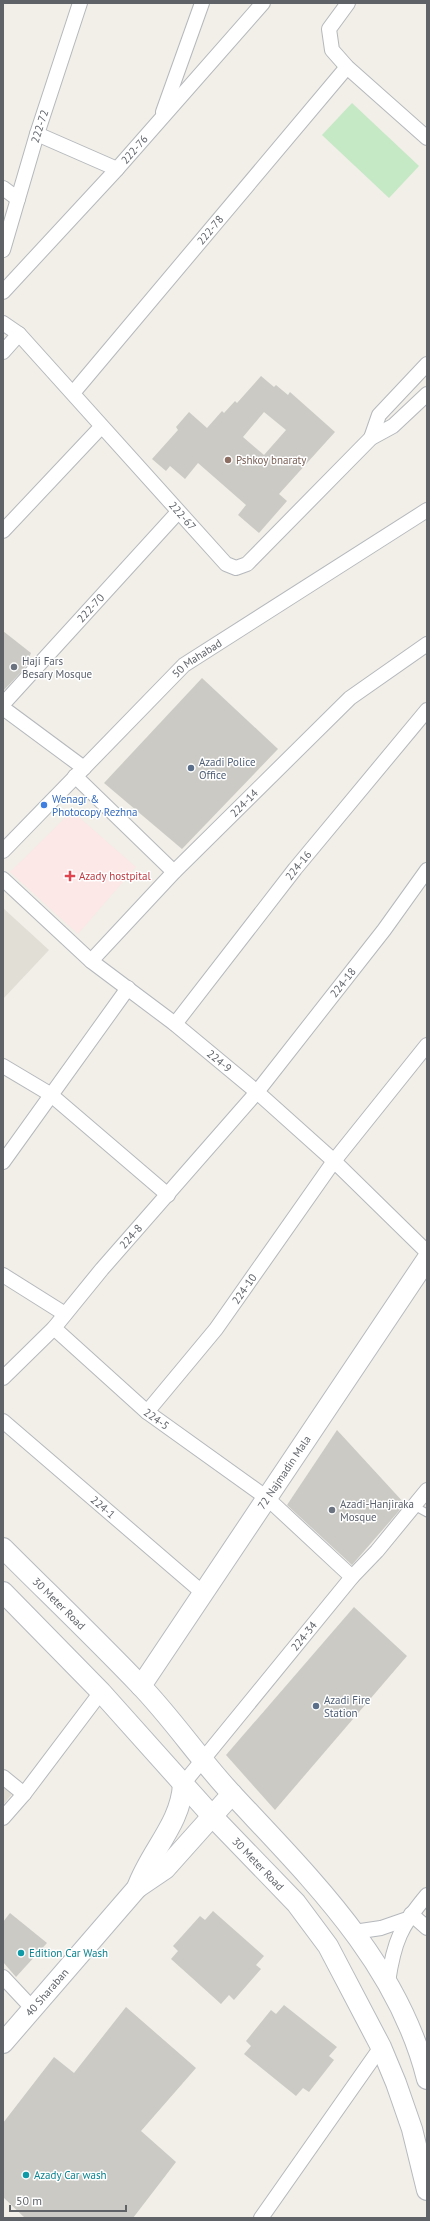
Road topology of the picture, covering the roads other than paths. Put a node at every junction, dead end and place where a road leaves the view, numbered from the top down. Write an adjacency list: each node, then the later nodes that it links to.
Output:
1 (80, 3): 7 (street, 222-72)
2 (202, 3): 6 (street)
3 (263, 3): 6 (street, 222-76)
4 (348, 3): 5 (street)
5 (347, 67): 8 (street); 18 (street, 222-78)
6 (160, 120): 9 (street, 222-76)
7 (38, 134): 9 (street); 11 (street, 222-72)
8 (427, 138)
9 (117, 169): 13 (street, 222-76)
10 (3, 188): 11 (street)
11 (18, 198): 12 (street, 222-72)
12 (3, 250)
13 (3, 292)
14 (3, 323): 15 (street, 222-67)
15 (19, 334): 16 (street); 18 (street, 222-67)
16 (3, 352)
17 (427, 364): 21 (street)
18 (73, 393): 20 (street, 222-67)
19 (427, 394): 21 (street)
20 (101, 427): 23 (street, 222-67); 24 (street)
21 (371, 438): 23 (street, 222-67)
22 (427, 510): 29 (street, 50 Mahabad)
23 (178, 512): 26 (street, 222-70)
24 (3, 531)
25 (427, 644): 32 (street, 224-14)
26 (3, 704)
27 (3, 708): 29 (street)
28 (427, 710): 36 (street, 224-16)
29 (80, 772): 30 (street, 50 Mahabad); 32 (street)
30 (3, 851)
31 (427, 870): 39 (street, 224-18)
32 (174, 872): 34 (street, 224-14)
33 (3, 879): 34 (street, 224-9)
34 (91, 961): 35 (street, 224-9)
35 (128, 988): 36 (street, 224-9); 40 (street)
36 (175, 1024): 39 (street, 224-9)
37 (427, 1045): 42 (street, 224-10)
38 (3, 1066): 40 (street)
39 (257, 1092): 42 (street, 224-9); 43 (street, 224-8)
40 (50, 1094): 41 (street); 43 (street)
41 (3, 1162)
42 (334, 1162): 44 (street, 224-9); 50 (street, 224-10)
43 (168, 1195): 47 (street, 224-8)
44 (427, 1252)
45 (427, 1259): 53 (main road, 72 Najmadin Mala)
46 (3, 1275): 47 (street)
47 (65, 1314): 48 (street, 224-8)
48 (54, 1328): 49 (street, 224-8); 50 (street, 224-5)
49 (3, 1378)
50 (147, 1412): 53 (street, 224-5)
51 (3, 1421): 59 (street, 224-1)
52 (427, 1490): 54 (street, 224-34)
53 (267, 1498): 57 (street, 224-5); 59 (main road, 72 Najmadin Mala)
54 (414, 1506): 55 (lane); 57 (street, 224-34)
55 (427, 1513)
56 (3, 1548): 60 (main road, 30 Meter Road)
57 (352, 1577): 62 (street, 224-34)
58 (3, 1592): 61 (main road, 30 Meter Road)
59 (203, 1593): 60 (main road, 72 Najmadin Mala)
60 (140, 1686): 62 (main road, 30 Meter Road)
61 (101, 1692): 64 (main road, 30 Meter Road); 65 (street)
62 (203, 1760): 64 (street, 224-34); 66 (main road, 30 Meter Road)
63 (3, 1777): 65 (street)
64 (183, 1784): 67 (main road, 30 Meter Road); 69 (main road, 40 Sharaban)
65 (24, 1794): 68 (street)
66 (232, 1794): 67 (main road, 40 Sharaban); 73 (main road, 30 Meter Road)
67 (212, 1816): 69 (main road, 40 Sharaban); 78 (main road, 30 Meter Road)
68 (3, 1818)
69 (137, 1888): 76 (main road, 40 Sharaban)
70 (427, 1895): 71 (street)
71 (409, 1917): 72 (street); 73 (street); 75 (street)
72 (427, 1928)
73 (354, 1932): 75 (main road, 30 Meter Road)
74 (3, 1977): 76 (street)
75 (388, 1982): 79 (main road, 30 Meter Road)
76 (33, 2009): 77 (main road, 40 Sharaban)
77 (3, 2043)
78 (381, 2046): 80 (main road, 30 Meter Road); 81 (street)
79 (427, 2079)
80 (427, 2189)
81 (261, 2218)

